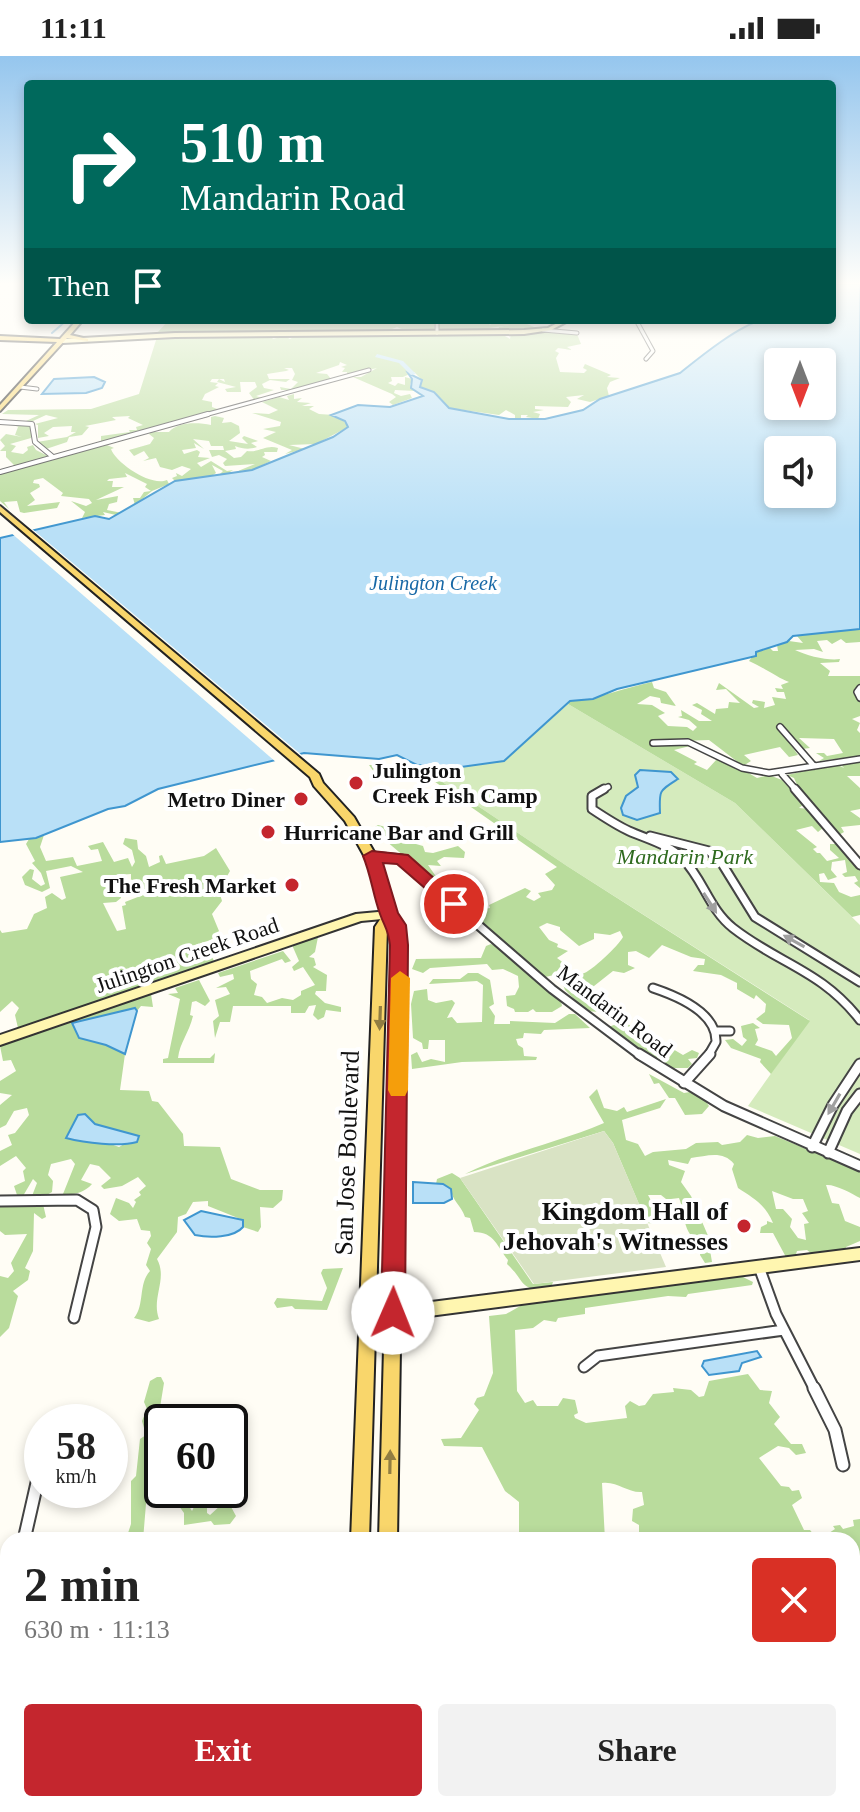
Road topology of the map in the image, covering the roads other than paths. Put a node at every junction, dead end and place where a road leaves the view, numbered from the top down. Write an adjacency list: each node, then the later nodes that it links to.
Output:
1 (35, 366): 4 (main road)
2 (40, 366): 4 (main road)
3 (369, 370): 9 (street)
4 (19, 384): 5 (street); 6 (main road); 7 (main road)
5 (38, 388)
6 (0, 401)
7 (0, 409)
8 (0, 422): 9 (street)
9 (53, 457): 10 (street)
10 (0, 472)
11 (0, 508): 13 (main road, San Jose Boulevard)
12 (0, 518): 13 (main road, San Jose Boulevard)
13 (18, 528): 23 (main road, San Jose Boulevard)
14 (860, 688): 15 (street)
15 (860, 698)
16 (780, 727): 19 (street)
17 (653, 743): 20 (street)
18 (860, 759): 19 (street)
19 (814, 766): 20 (street)
20 (782, 774): 24 (street)
21 (608, 787): 22 (street)
22 (635, 834): 26 (street, one-way to 22); 30 (street, one-way to 30)
23 (372, 856): 25 (main road, San Jose Boulevard); 35 (street, Mandarin Road)
24 (860, 865)
25 (389, 915): 27 (main road, San Jose Boulevard); 28 (main road, San Jose Boulevard); 33 (street, Julington Creek Road)
26 (860, 982)
27 (381, 985): 28 (main road); 39 (main road, San Jose Boulevard, one-way to 39)
28 (400, 985): 40 (main road, San Jose Boulevard)
29 (653, 988): 31 (street)
30 (860, 1020)
31 (715, 1031): 32 (street); 35 (street)
32 (730, 1031)
33 (0, 1040)
34 (860, 1064): 37 (street, one-way to 37)
35 (684, 1083): 37 (street, Mandarin Road)
36 (860, 1094): 38 (street)
37 (812, 1147): 38 (street, Mandarin Road)
38 (828, 1153): 41 (street, Mandarin Road)
39 (375, 1156): 40 (main road); 46 (main road, San Jose Boulevard)
40 (397, 1156): 45 (main road, San Jose Boulevard)
41 (860, 1166)
42 (0, 1201): 47 (street)
43 (859, 1257): 44 (street)
44 (759, 1267): 45 (street); 48 (street)
45 (393, 1313): 46 (street); 54 (main road, San Jose Boulevard, one-way to 45)
46 (368, 1317): 53 (main road, San Jose Boulevard)
47 (74, 1318)
48 (784, 1330): 49 (street); 50 (street)
49 (584, 1367)
50 (843, 1465)
51 (31, 1508): 52 (street)
52 (26, 1532)
53 (360, 1532)
54 (388, 1532)

